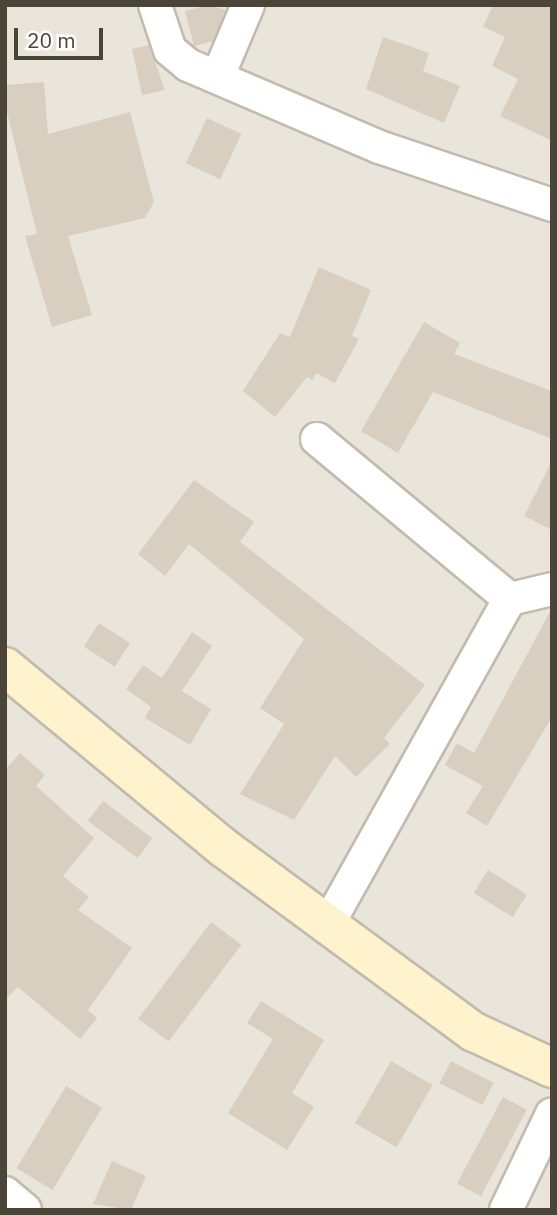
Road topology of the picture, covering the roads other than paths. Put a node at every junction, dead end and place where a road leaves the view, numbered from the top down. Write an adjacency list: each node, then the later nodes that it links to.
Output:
1 (155, 5): 3 (street)
2 (248, 5): 3 (street)
3 (218, 76): 4 (street)
4 (552, 205)
5 (317, 439): 7 (street)
6 (552, 589): 7 (street)
7 (510, 599): 9 (street)
8 (5, 667): 9 (street)
9 (328, 924): 10 (street)
10 (552, 1068)
11 (552, 1114): 14 (street)
12 (5, 1193): 13 (street)
13 (25, 1210)
14 (506, 1210)

